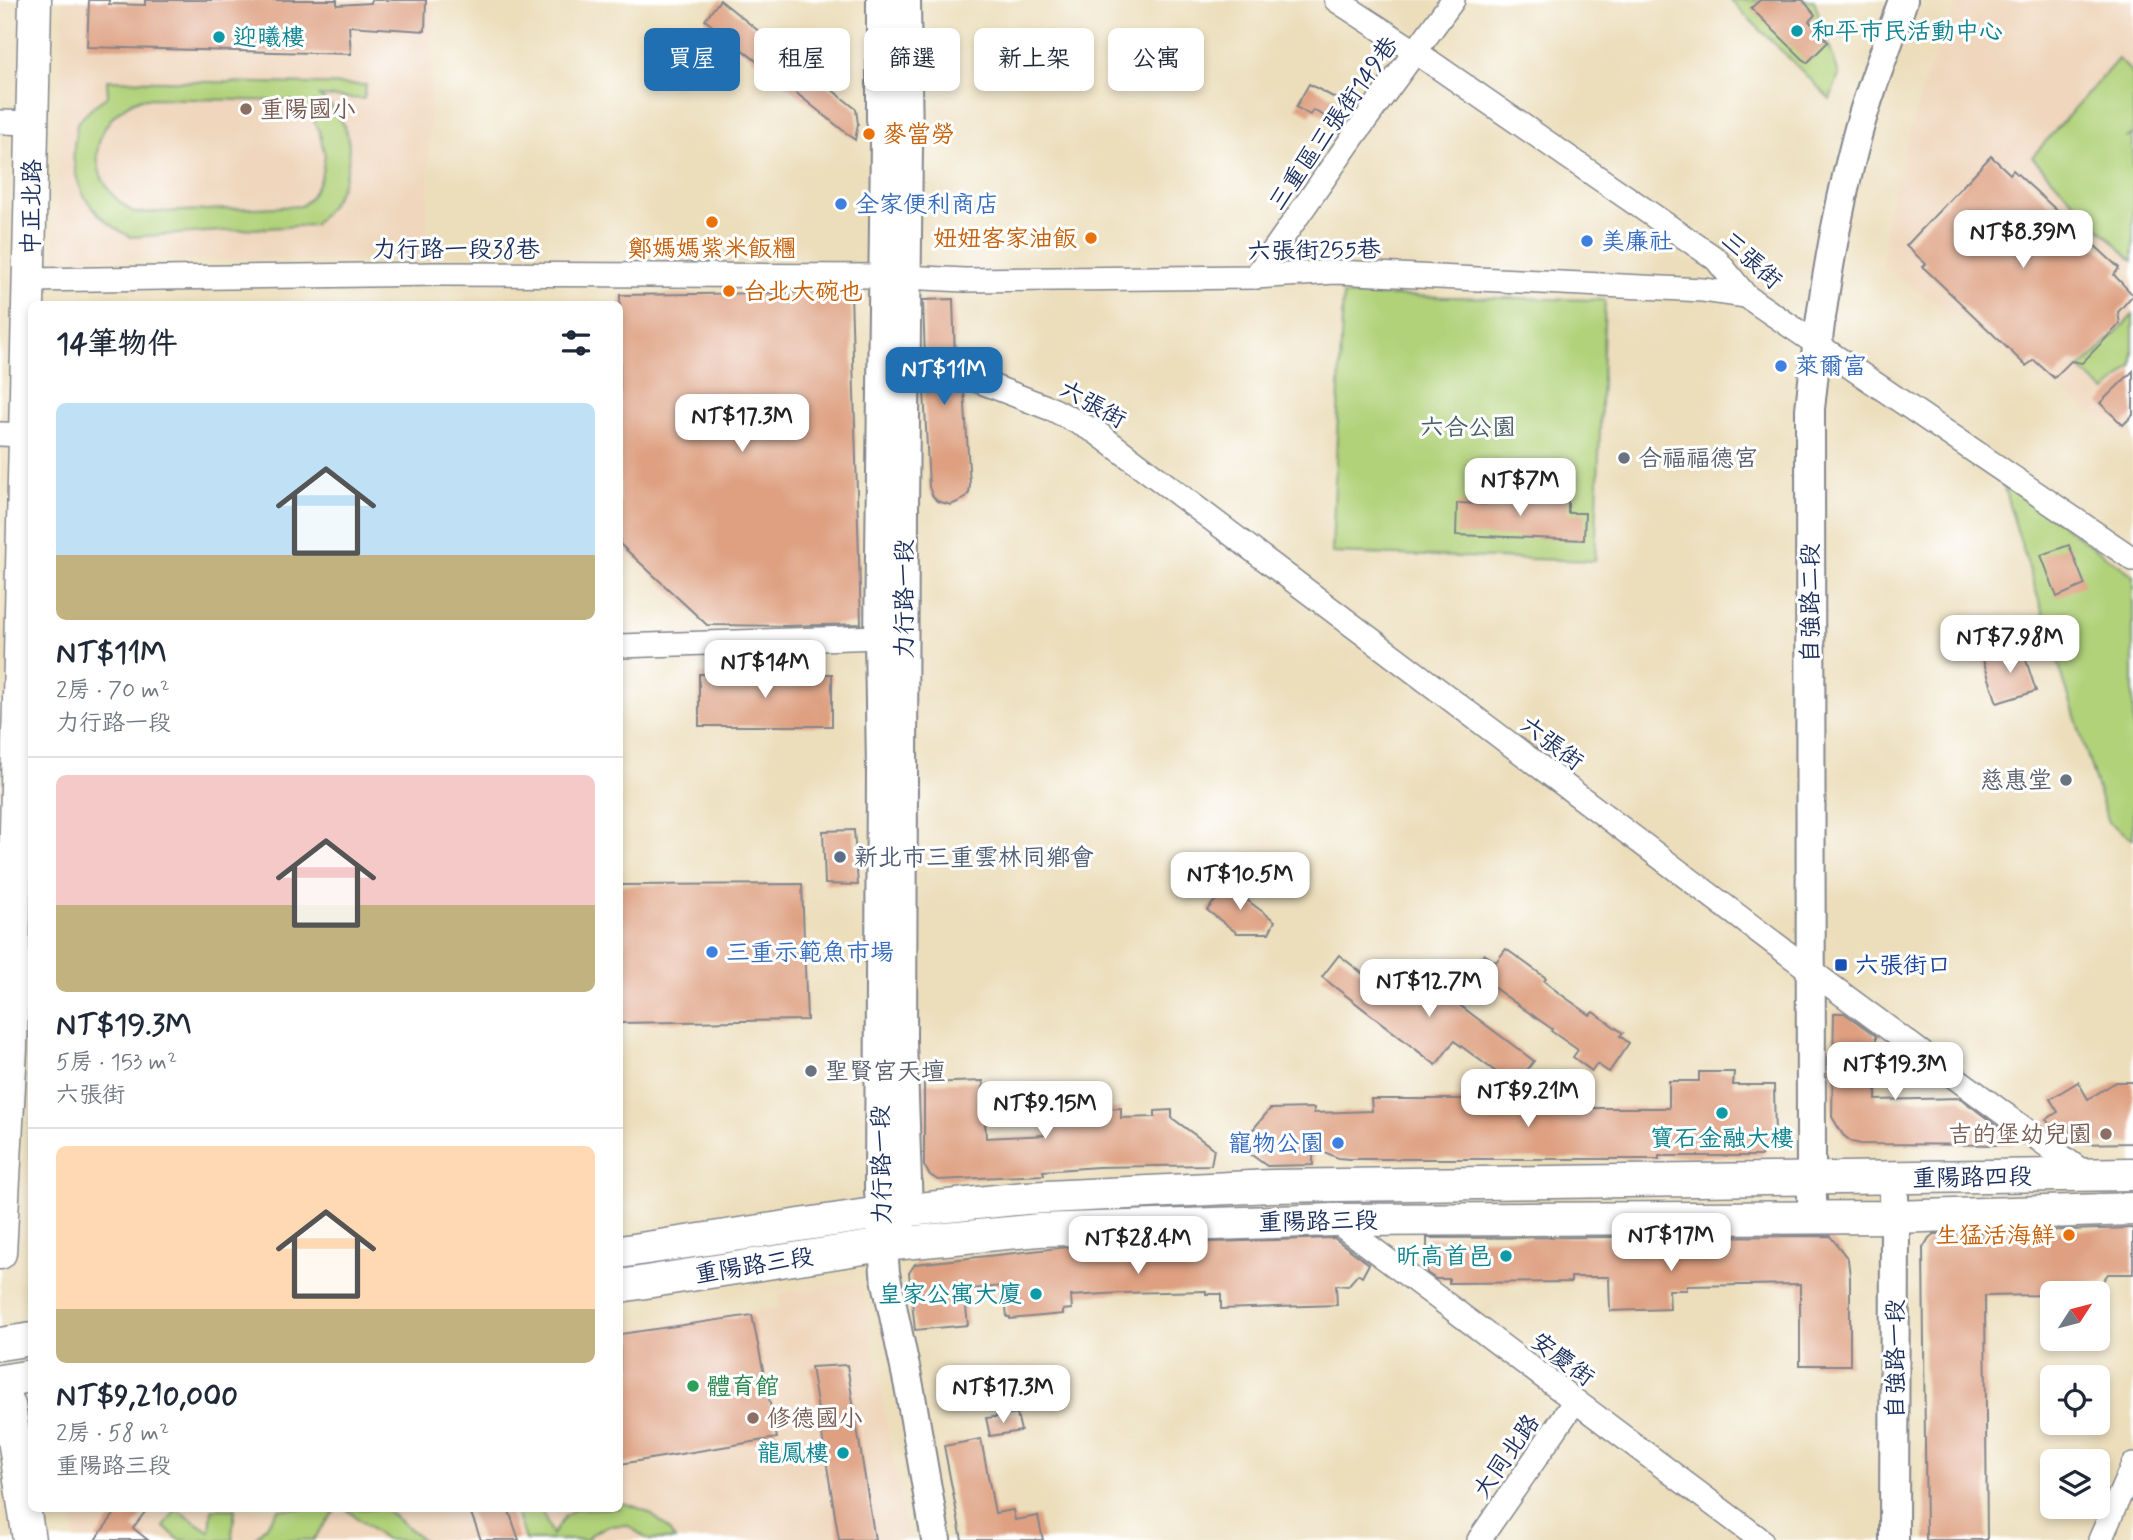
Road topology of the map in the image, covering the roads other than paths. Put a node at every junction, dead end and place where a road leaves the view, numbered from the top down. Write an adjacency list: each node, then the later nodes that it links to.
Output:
1 (35, 0): 9 (main road, 中正北路)
2 (881, 0): 10 (street, 力行路一段)
3 (906, 0): 10 (street, 力行路一段)
4 (1336, 0): 7 (street, 三張街)
5 (1453, 0): 7 (street, 三重區三張街149巷)
6 (1903, 0): 14 (street, 自強路二段)
7 (1416, 52): 11 (street, 三重區三張街149巷); 13 (street, 三張街)
8 (0, 122): 9 (street)
9 (33, 123): 12 (main road, 中正北路)
10 (894, 277): 11 (street, 六張街255巷); 12 (street, 力行路一段38巷); 18 (street, 力行路一段); 28 (street, 力行路一段)
11 (1255, 277): 13 (street, 六張街255巷)
12 (29, 280): 16 (main road, 中正北路)
13 (1746, 296): 14 (street, 三張街)
14 (1816, 342): 17 (street, 三張街); 21 (street, 自強路二段)
15 (971, 378): 21 (street, 六張街)
16 (13, 434): 20 (main road, 中正北路)
17 (2133, 559)
18 (879, 637): 19 (street); 28 (street, 力行路一段)
19 (623, 646)
20 (17, 652): 22 (main road, 中正北路)
21 (1811, 971): 24 (street, 六張街); 26 (street, 自強路二段)
22 (5, 1049): 34 (main road, 中正北路)
23 (2133, 1174): 24 (main road, 重陽路四段)
24 (2087, 1175): 25 (main road, 重陽路四段)
25 (1893, 1178): 26 (main road, 重陽路四段); 30 (street, 自強路一段)
26 (1811, 1179): 28 (main road, 重陽路三段); 29 (street, 自強路二段)
27 (2133, 1209): 30 (main road, 重陽路四段)
28 (894, 1211): 32 (street, 力行路一段); 33 (main road, 重陽路三段)
29 (1813, 1217): 30 (main road, 重陽路三段); 31 (main road, 重陽路三段)
30 (1895, 1217): 47 (street, 自強路一段)
31 (1334, 1220): 32 (main road, 重陽路三段); 41 (street, 安慶街)
32 (883, 1245): 35 (main road, 重陽路三段); 44 (street)
33 (623, 1252)
34 (0, 1253)
35 (623, 1286)
36 (28, 1340): 37 (main road)
37 (0, 1344)
38 (28, 1377): 39 (main road)
39 (0, 1381)
40 (0, 1387): 43 (main road)
41 (1575, 1401): 45 (street, 大同北路); 46 (street, 安慶街)
42 (2133, 1465): 48 (street)
43 (29, 1540)
44 (936, 1540)
45 (1479, 1540)
46 (1761, 1540)
47 (1894, 1540)
48 (2101, 1540)

